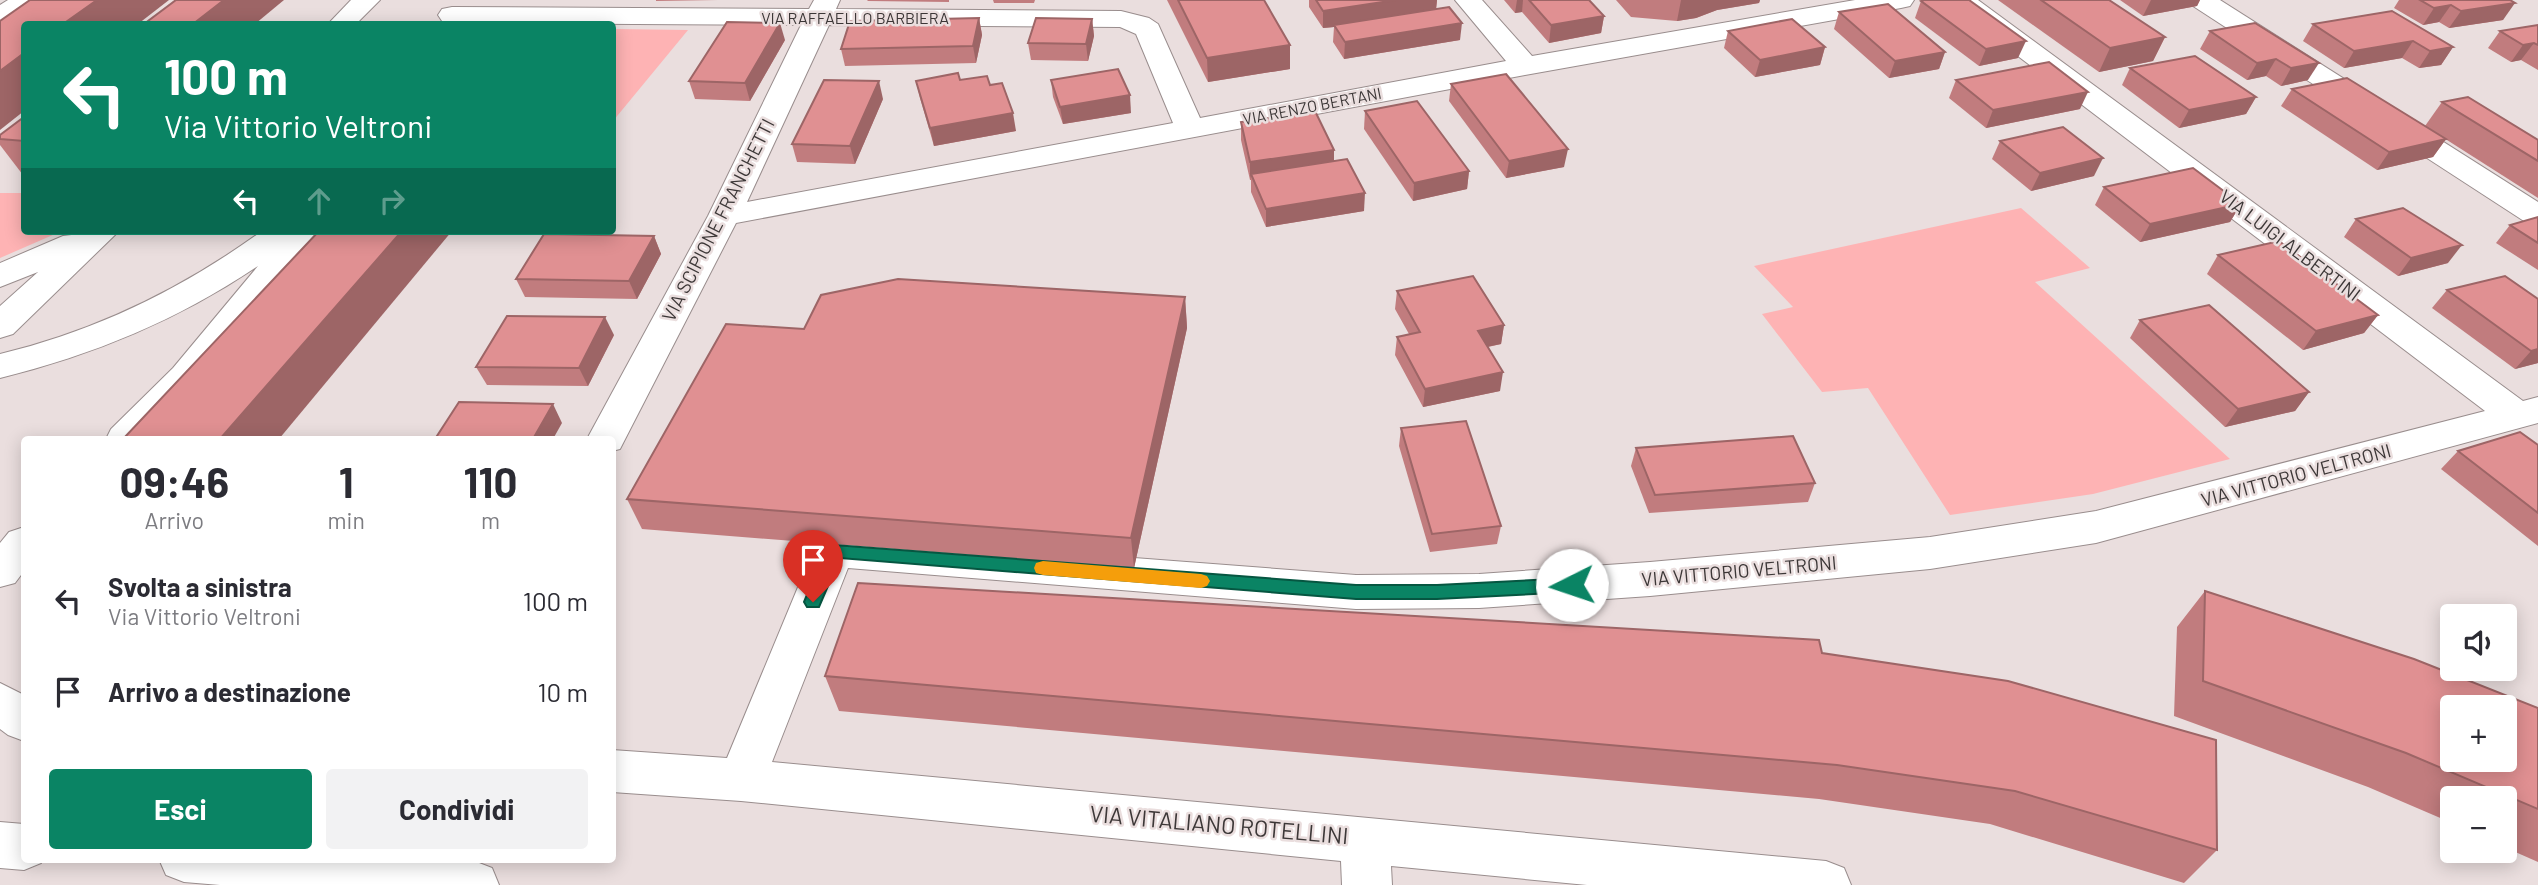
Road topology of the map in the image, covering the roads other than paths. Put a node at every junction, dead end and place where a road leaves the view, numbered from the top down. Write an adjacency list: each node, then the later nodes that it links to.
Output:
1 (26, 0): 10 (street)
2 (367, 0): 11 (street)
3 (1468, 0): 12 (street)
4 (1901, 0): 7 (street, VIA RENZO BERTANI)
5 (1961, 0): 23 (street, VIA LUIGI ALBERTINI)
6 (2202, 0): 15 (street)
7 (1849, 4): 12 (street, VIA RENZO BERTANI)
8 (822, 9): 9 (street, VIA RAFFAELLO BARBIERA); 13 (street, VIA RAFFAELLO BARBIERA); 14 (street, VIA SCIPIONE FRANCHETTI)
9 (453, 13)
10 (0, 18)
11 (344, 21)
12 (1525, 66): 13 (street, VIA RENZO BERTANI)
13 (1190, 128): 14 (street, VIA RENZO BERTANI)
14 (724, 216): 25 (street, VIA SCIPIONE FRANCHETTI)
15 (2538, 216)
16 (92, 235): 20 (street)
17 (97, 235): 21 (street)
18 (277, 235): 22 (street)
19 (301, 235): 24 (street)
20 (0, 276)
21 (10, 317)
22 (0, 366)
23 (2528, 413): 31 (street, VIA VITTORIO VELTRONI)
24 (128, 436)
25 (608, 436)
26 (21, 546): 27 (street)
27 (0, 571)
28 (0, 702): 29 (street)
29 (21, 719)
30 (616, 771): 31 (street, VIA VITALIANO ROTELLINI)
31 (741, 780): 34 (street, VIA VITALIANO ROTELLINI)
32 (0, 845): 33 (street)
33 (21, 847)
34 (1366, 862): 38 (street, VIA VITALIANO ROTELLINI)
35 (293, 863): 36 (street)
36 (375, 866): 37 (street)
37 (474, 885)
38 (1826, 885)

